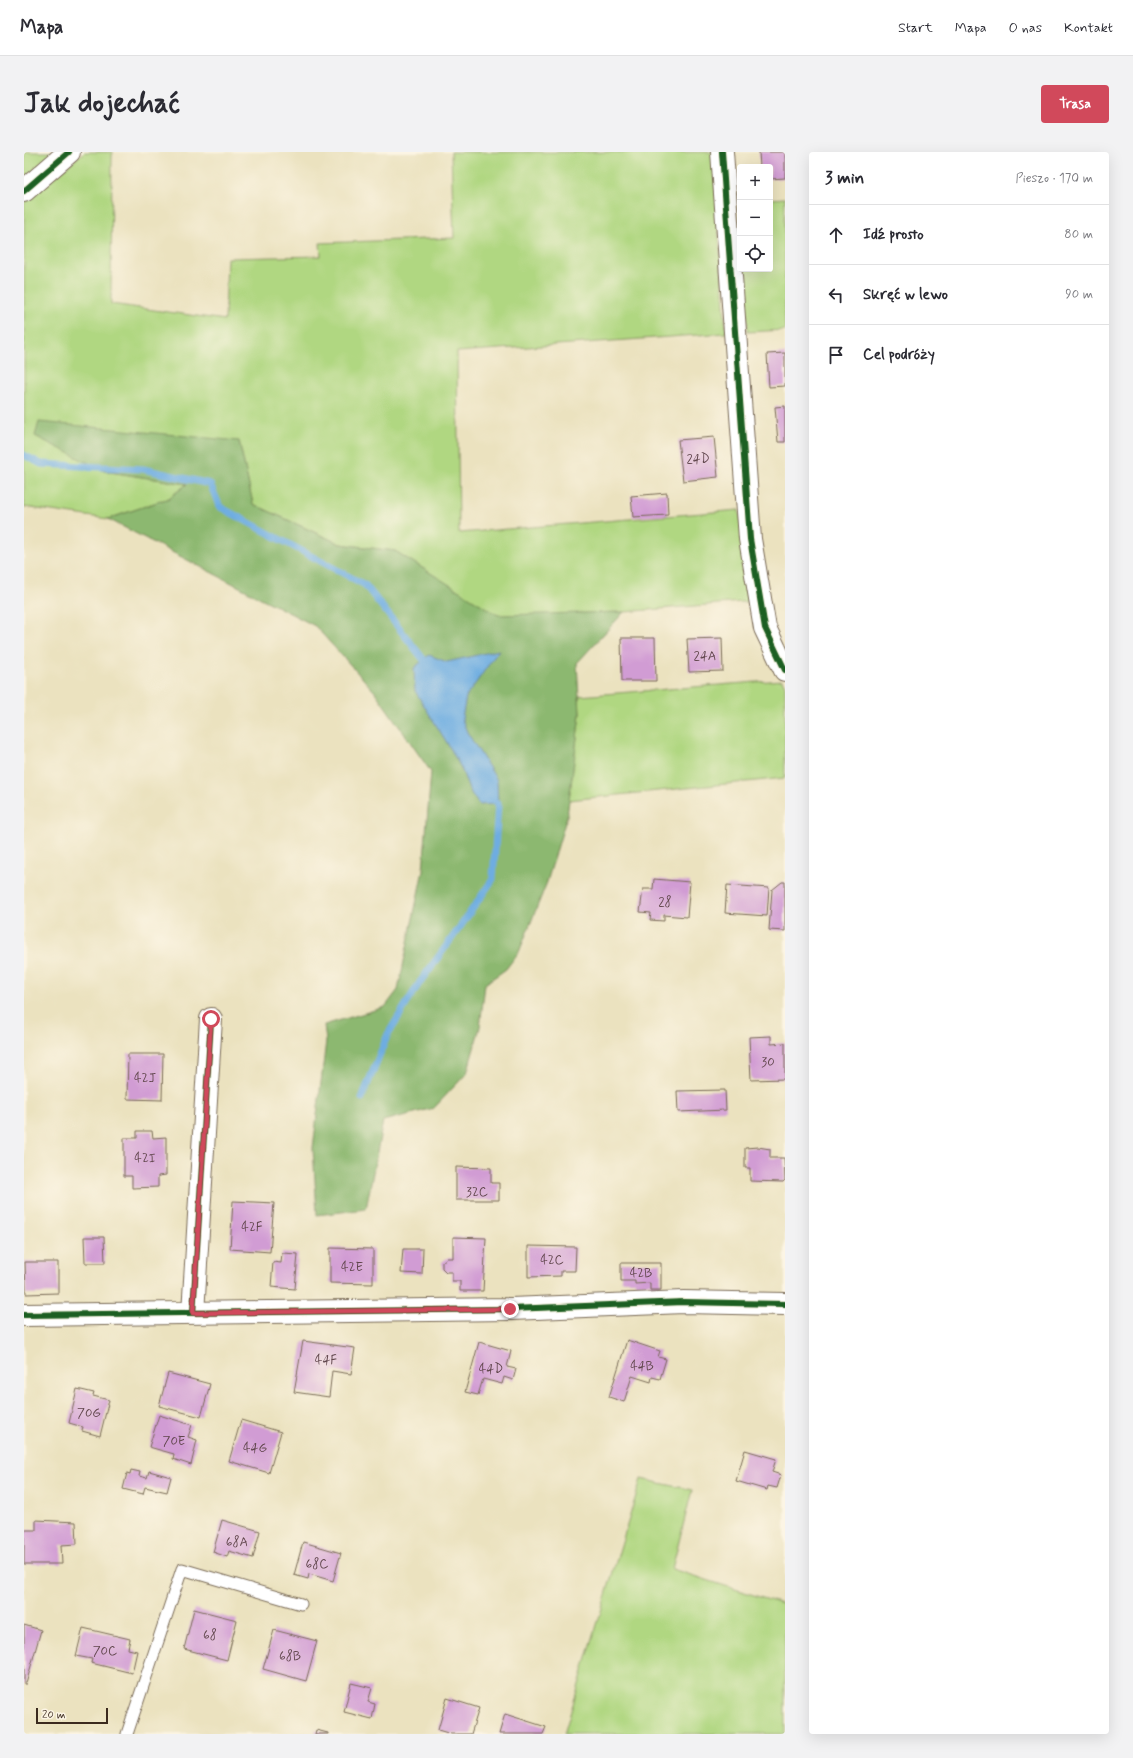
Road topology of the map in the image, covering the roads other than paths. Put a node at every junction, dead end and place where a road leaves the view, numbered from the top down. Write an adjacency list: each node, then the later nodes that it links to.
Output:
1 (69, 152): 3 (street)
2 (722, 152): 4 (street)
3 (24, 192)
4 (785, 670)
5 (211, 1019): 7 (street)
6 (785, 1304): 7 (street)
7 (193, 1313): 8 (street)
8 (24, 1315)
9 (301, 1604): 10 (lane)
10 (127, 1734)

